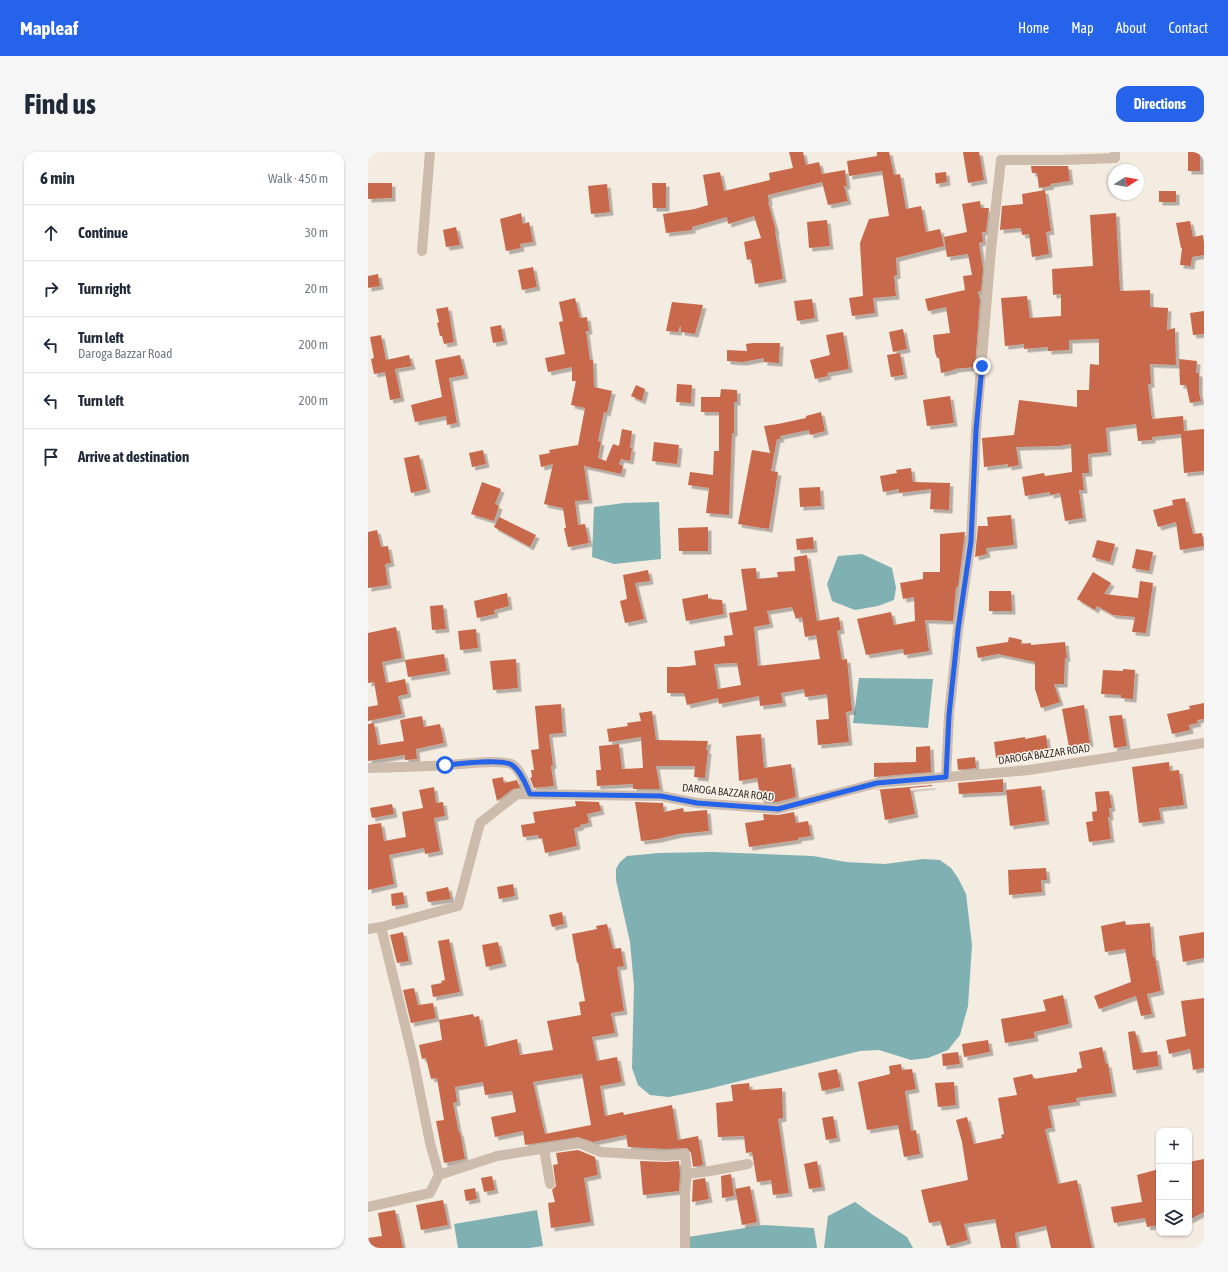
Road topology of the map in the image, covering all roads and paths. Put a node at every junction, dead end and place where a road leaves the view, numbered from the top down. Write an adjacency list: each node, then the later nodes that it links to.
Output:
1 (430, 152): 3 (street)
2 (1115, 152): 6 (street)
3 (422, 250)
4 (1204, 743): 6 (street, DAROGA BAZZAR ROAD)
5 (368, 768): 7 (street)
6 (946, 777): 7 (street, DAROGA BAZZAR ROAD)
7 (530, 794): 8 (street, DAROGA BAZZAR ROAD)
8 (381, 927): 9 (street, DAROGA BAZZAR ROAD); 13 (street)
9 (368, 929)
10 (544, 1149): 12 (street); 13 (street); 14 (street)
11 (748, 1164): 12 (street)
12 (687, 1174): 16 (street)
13 (439, 1175): 15 (street)
14 (550, 1184)
15 (368, 1207)
16 (685, 1248)

